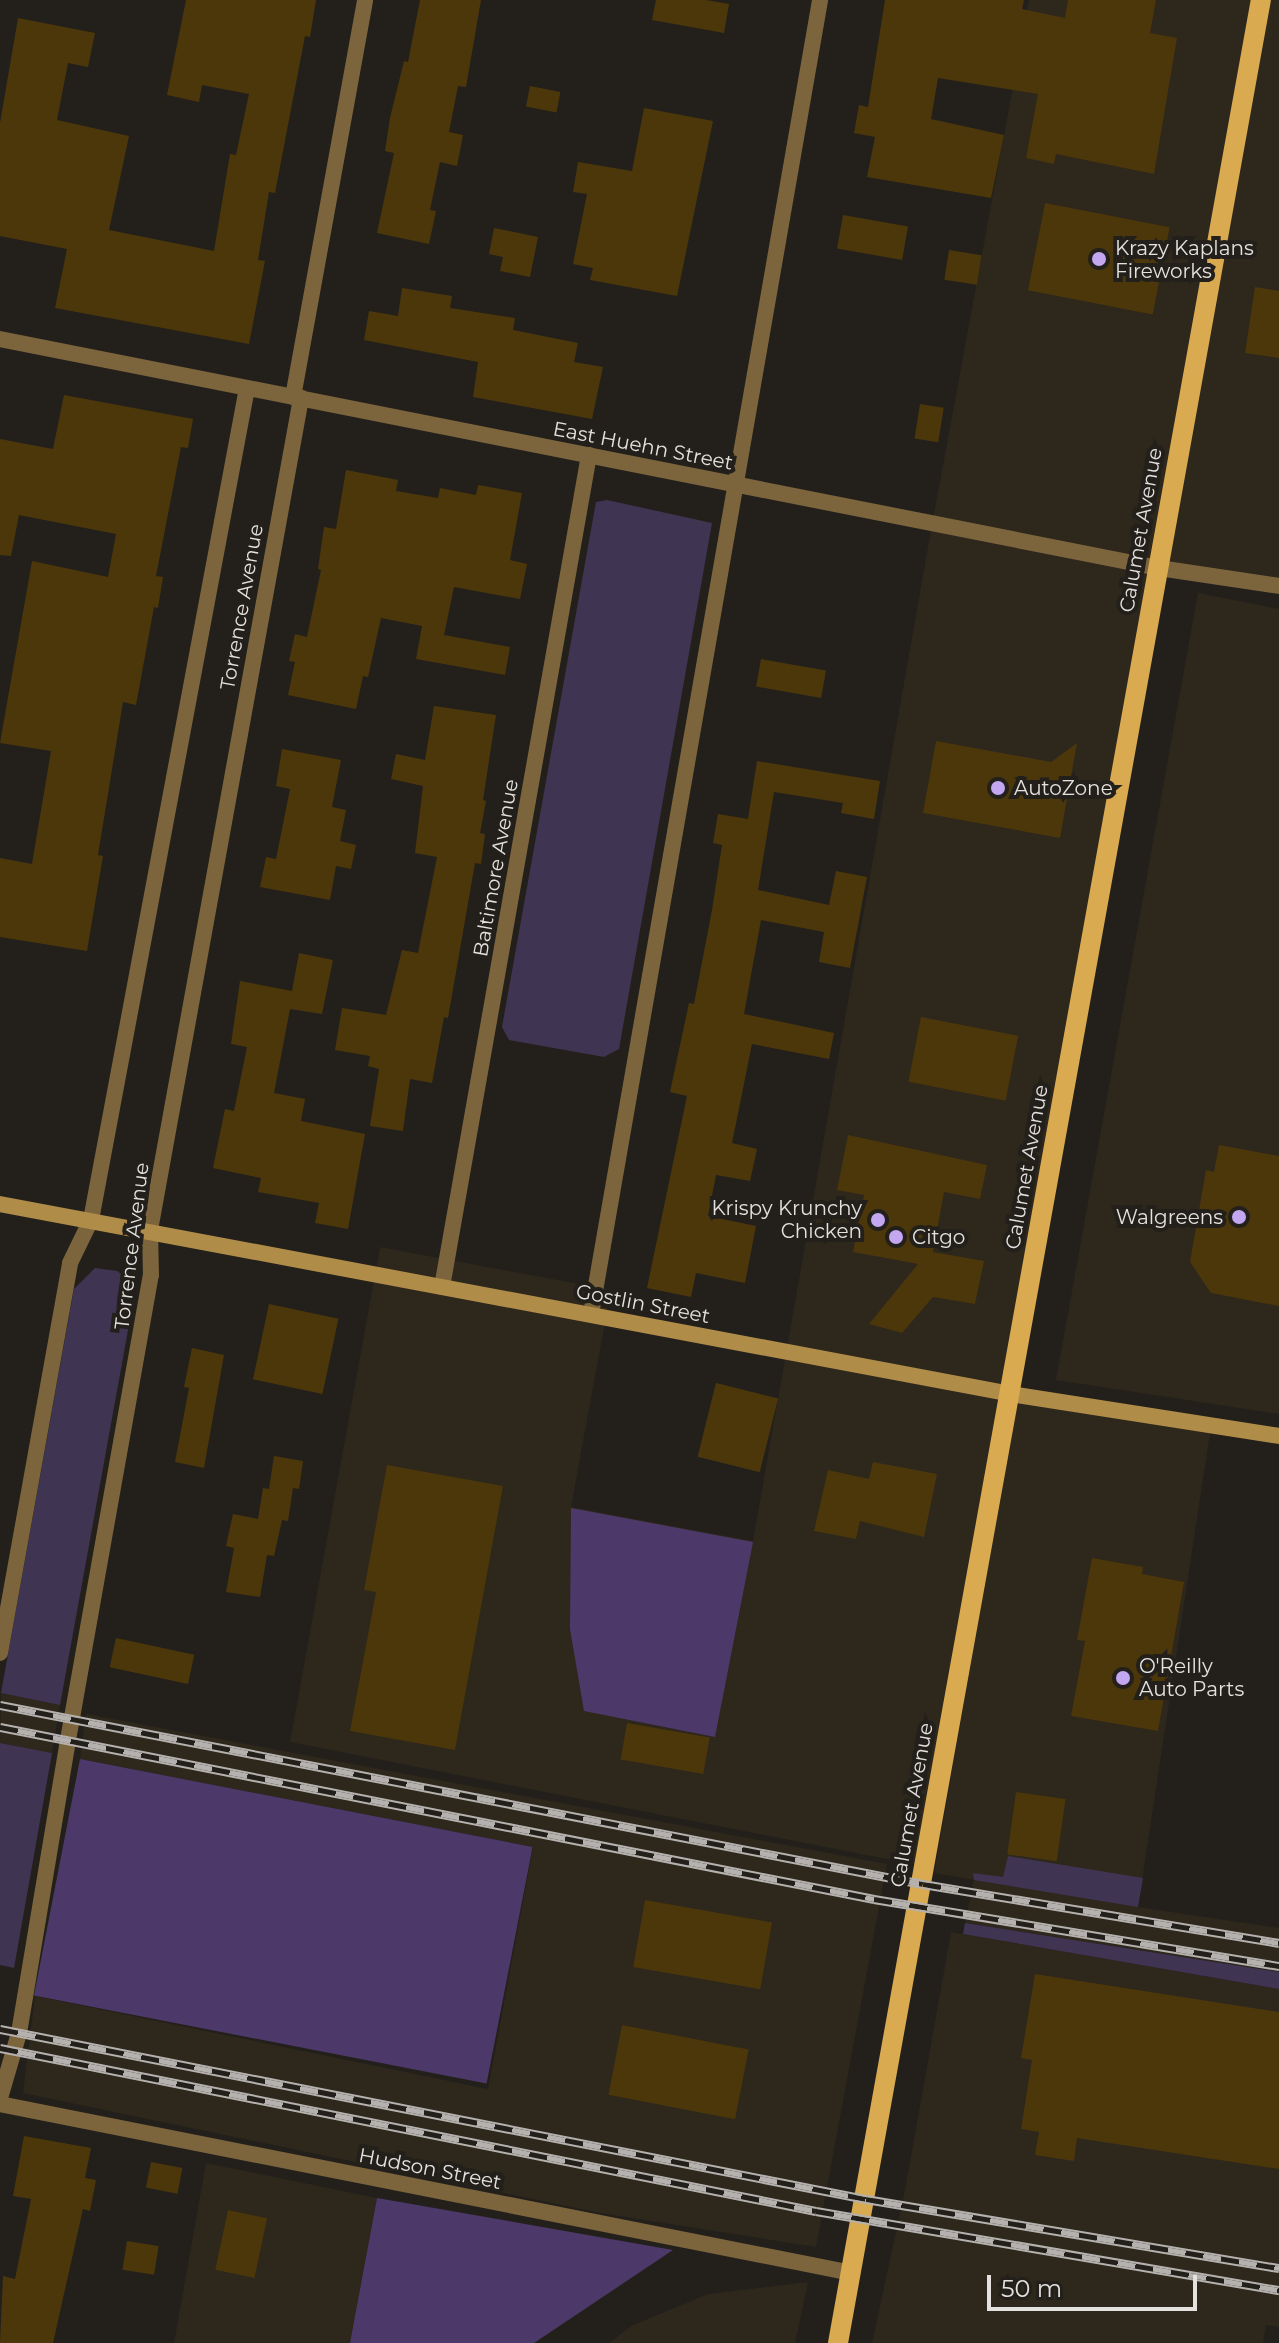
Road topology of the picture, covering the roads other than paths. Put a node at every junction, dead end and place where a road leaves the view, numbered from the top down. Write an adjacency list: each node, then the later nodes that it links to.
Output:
1 (365, 0): 6 (street, Torrence Avenue)
2 (820, 0): 8 (street)
3 (1261, 0): 9 (main road, Calumet Avenue)
4 (0, 339): 5 (street, East Huehn Street)
5 (247, 388): 6 (street, East Huehn Street); 12 (street, Torrence Avenue)
6 (297, 398): 7 (street, East Huehn Street); 13 (street, Torrence Avenue)
7 (589, 455): 8 (street, East Huehn Street); 14 (street, Baltimore Avenue)
8 (735, 484): 9 (street, East Huehn Street); 15 (street)
9 (1159, 568): 10 (street, East Huehn Street); 16 (main road, Calumet Avenue)
10 (1279, 586)
11 (0, 1204): 12 (main road, Gostlin Street)
12 (91, 1220): 13 (main road, Gostlin Street); 18 (street, Torrence Avenue)
13 (150, 1230): 14 (main road, Gostlin Street); 19 (street, Torrence Avenue)
14 (442, 1287): 15 (main road, Gostlin Street)
15 (591, 1314): 16 (main road, Gostlin Street)
16 (1011, 1394): 17 (main road, Gostlin Street); 20 (main road, Calumet Avenue)
17 (1279, 1436)
18 (0, 1653)
19 (0, 2101): 20 (street, Hudson Street)
20 (852, 2273): 21 (main road, Calumet Avenue)
21 (838, 2343)

